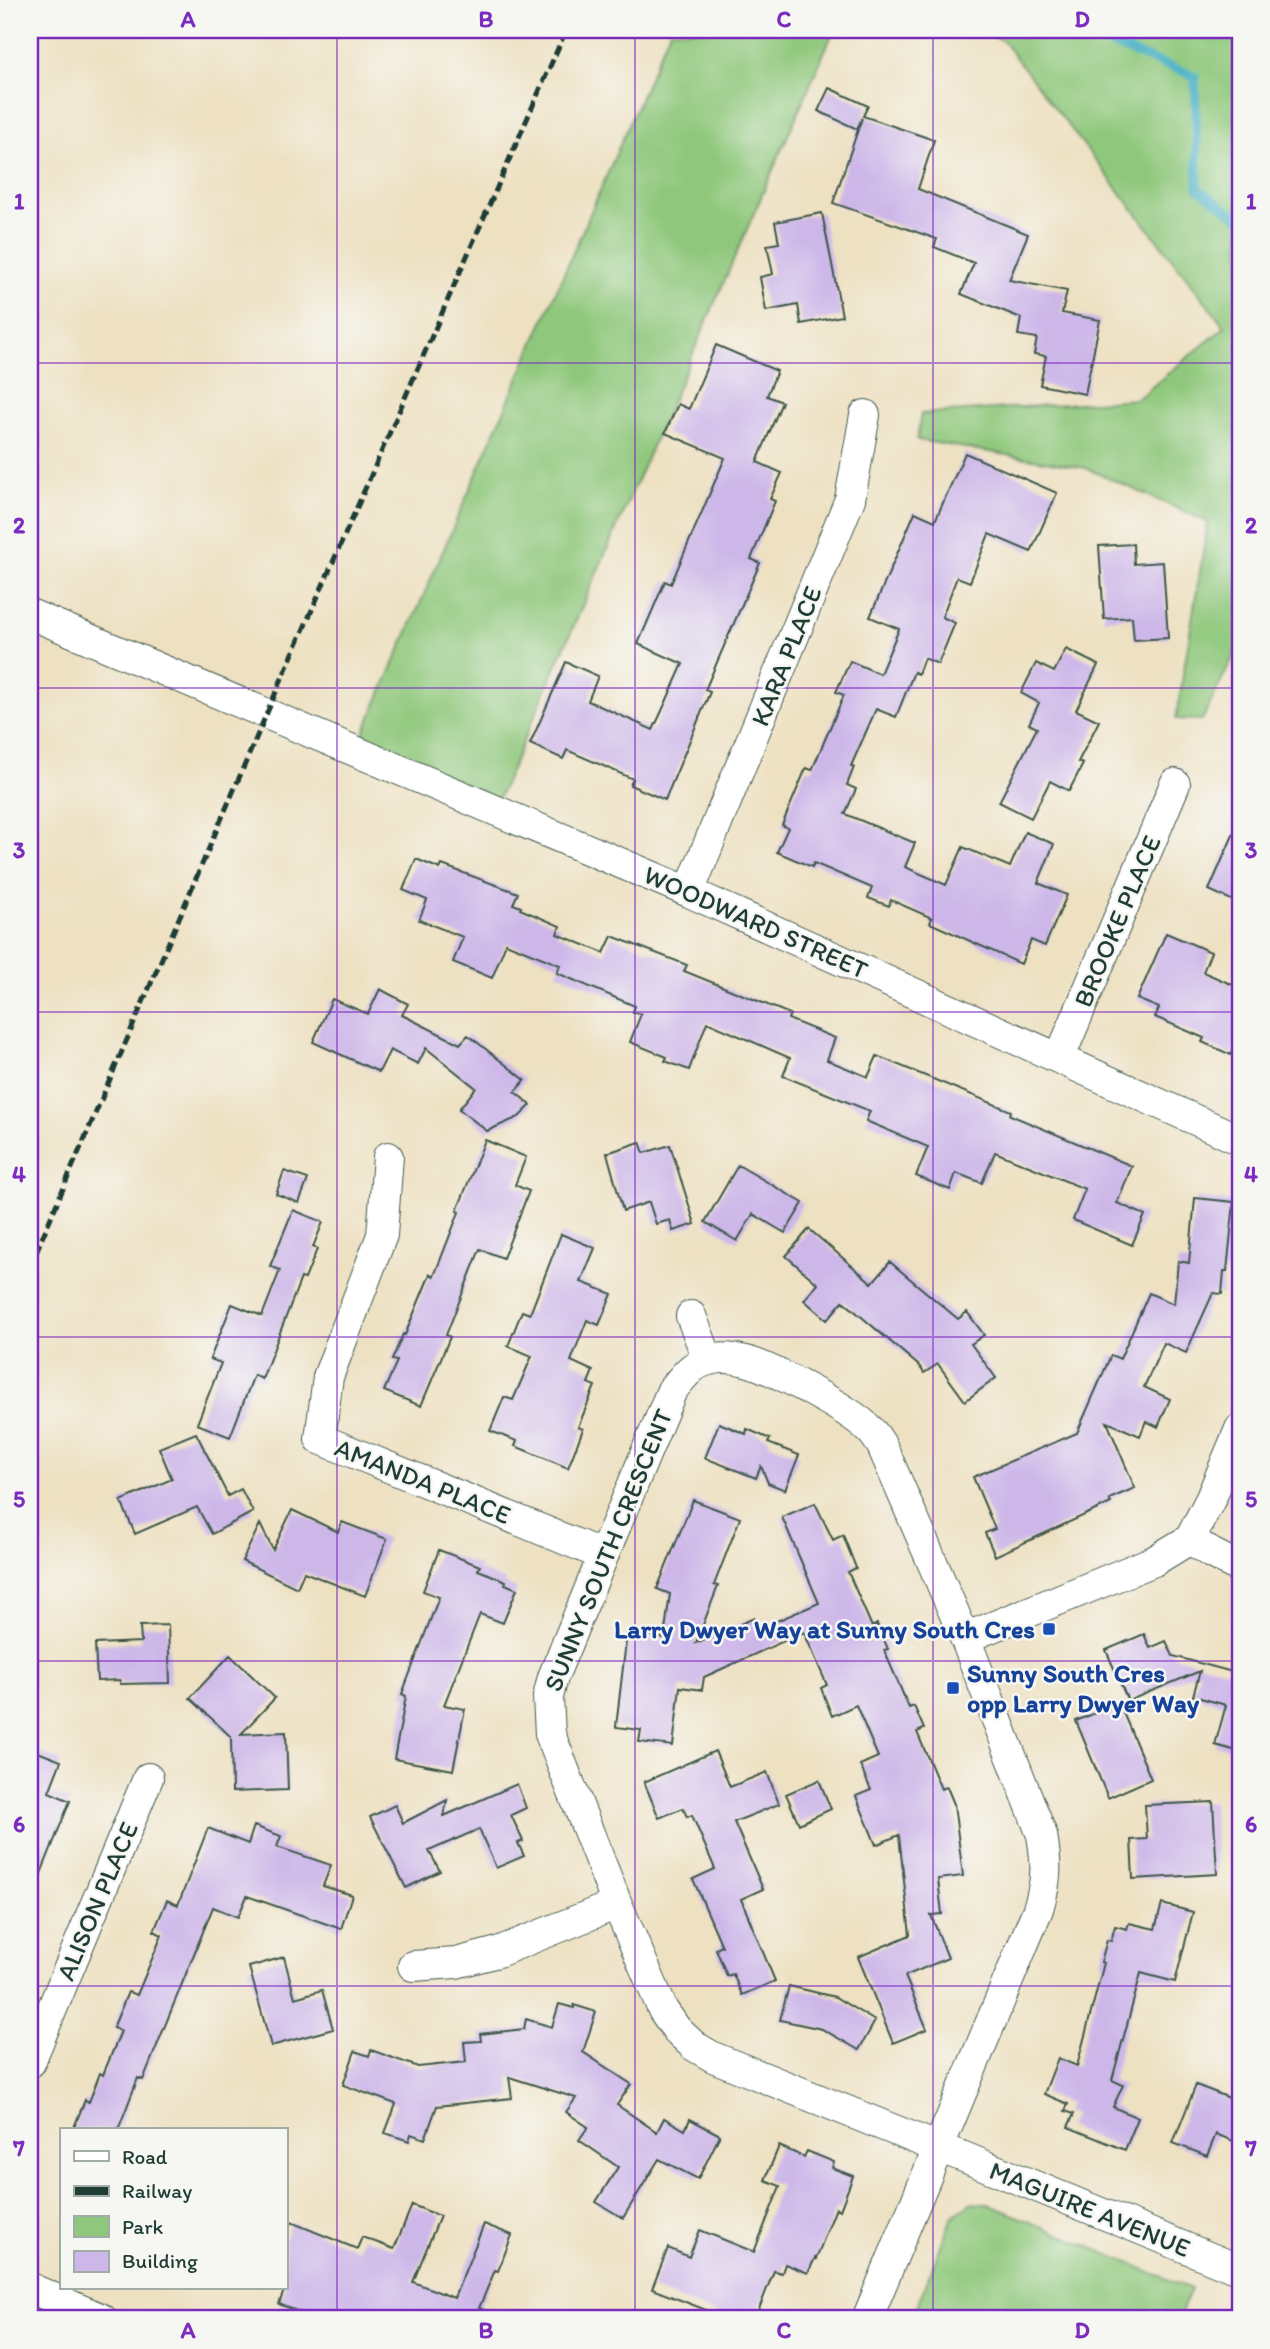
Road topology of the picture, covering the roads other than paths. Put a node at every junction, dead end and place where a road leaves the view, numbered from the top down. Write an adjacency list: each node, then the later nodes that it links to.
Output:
1 (865, 415): 4 (street, KARA PLACE)
2 (30, 614): 4 (street, WOODWARD STREET)
3 (1175, 784): 5 (street, BROOKE PLACE)
4 (690, 892): 5 (street, WOODWARD STREET)
5 (1060, 1057): 6 (street, WOODWARD STREET)
6 (1240, 1140)
7 (388, 1157): 12 (street, AMANDA PLACE)
8 (691, 1316): 9 (street)
9 (708, 1360): 12 (street, SUNNY SOUTH CRESCENT); 14 (street)
10 (1240, 1429): 11 (street)
11 (1190, 1538): 13 (street); 14 (street)
12 (603, 1555): 16 (street, SUNNY SOUTH CRESCENT)
13 (1240, 1568)
14 (965, 1638): 19 (street)
15 (148, 1778): 18 (street, ALISON PLACE)
16 (617, 1904): 17 (street); 19 (street, SUNNY SOUTH CRESCENT)
17 (413, 1966)
18 (30, 2062)
19 (939, 2148): 20 (street, MAGUIRE AVENUE); 24 (street)
20 (1240, 2270)
21 (30, 2288): 22 (street)
22 (66, 2312): 23 (street)
23 (102, 2319)
24 (867, 2319)

